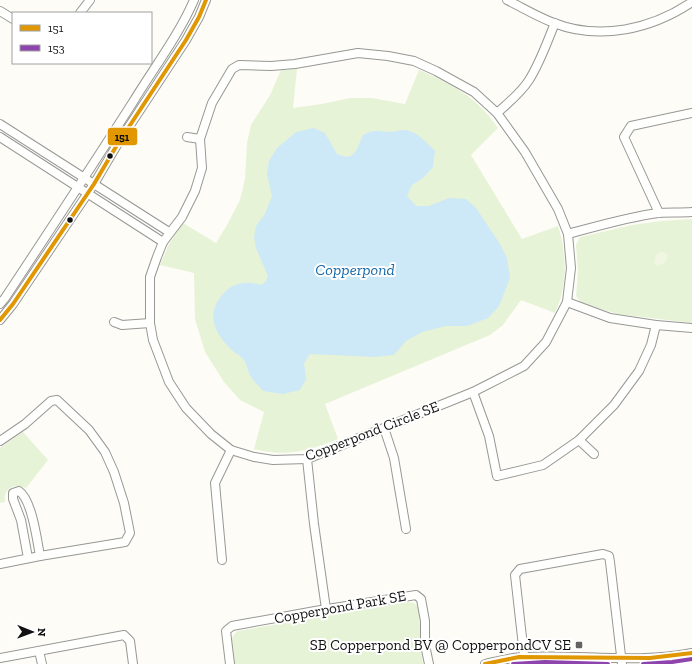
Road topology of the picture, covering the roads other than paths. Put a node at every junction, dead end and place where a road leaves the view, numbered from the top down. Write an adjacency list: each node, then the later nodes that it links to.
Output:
1 (90, 0): 7 (street)
2 (194, 0): 17 (street)
3 (206, 0): 18 (street)
4 (507, 0): 9 (street)
5 (692, 2): 9 (street)
6 (0, 11): 8 (street)
7 (81, 12)
8 (12, 18)
9 (555, 23): 10 (street)
10 (497, 113): 15 (street, Copperpond Circle SE); 24 (street, Copperpond Circle SE)
11 (692, 113): 22 (street)
12 (0, 124): 13 (street)
13 (10, 131): 16 (street); 17 (street)
14 (187, 137): 15 (street)
15 (200, 139): 23 (street, Copperpond Circle SE)
16 (1, 142): 19 (street)
17 (84, 178): 18 (street); 19 (street)
18 (94, 184): 20 (street); 23 (street)
19 (78, 188): 20 (street); 27 (street)
20 (87, 194): 25 (street); 28 (street)
21 (692, 212): 22 (street)
22 (659, 213): 24 (street)
23 (169, 232): 25 (street, Copperpond Circle SE)
24 (568, 234): 26 (street, Copperpond Circle SE)
25 (163, 242): 30 (street, Copperpond Circle SE)
26 (568, 302): 31 (street); 33 (street, Copperpond Circle SE)
27 (0, 304)
28 (0, 320)
29 (114, 322): 30 (street)
30 (150, 323): 37 (street, Copperpond Circle SE)
31 (656, 325): 32 (street); 35 (street)
32 (692, 328)
33 (473, 392): 34 (street, Copperpond Circle SE); 35 (street)
34 (384, 428): 39 (street, Copperpond Circle SE); 40 (street)
35 (580, 440): 38 (street)
36 (0, 441): 41 (street)
37 (231, 450): 39 (street, Copperpond Circle SE); 43 (street)
38 (594, 454)
39 (307, 459): 45 (street)
40 (406, 529)
41 (40, 556): 42 (street); 42 (street)
42 (28, 558): 44 (street)
43 (222, 560)
44 (0, 564)
45 (326, 609): 53 (street, Copperpond Park SE); 54 (street, Copperpond Park SE)
46 (40, 651): 48 (street); 51 (street); 52 (street)
47 (692, 653): 50 (street)
48 (0, 658)
49 (524, 660): 50 (street); 50 (street); 55 (street)
50 (622, 662)
51 (42, 664)
52 (133, 664)
53 (230, 664)
54 (429, 664)
55 (485, 664)

